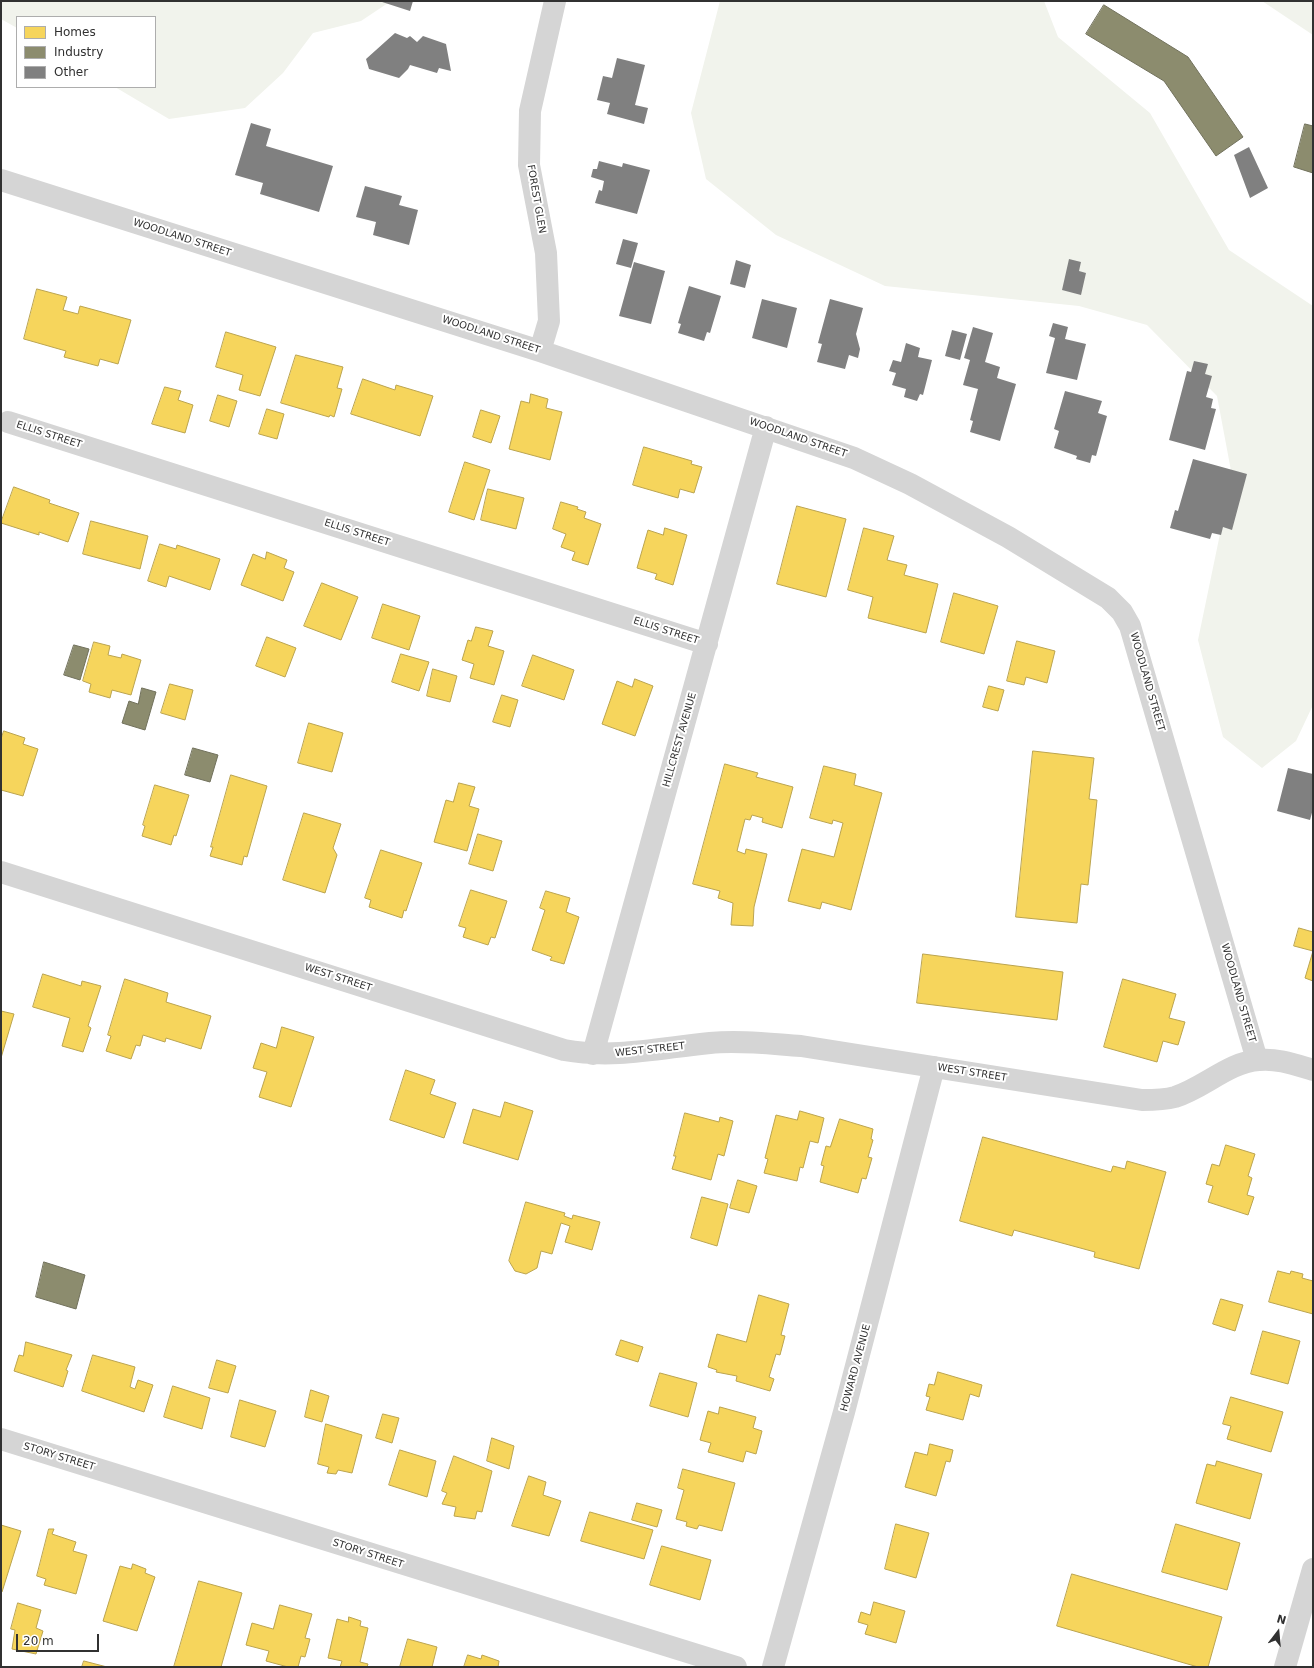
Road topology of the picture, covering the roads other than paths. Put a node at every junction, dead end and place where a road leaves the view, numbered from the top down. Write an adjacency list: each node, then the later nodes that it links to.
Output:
1 (555, 1): 3 (street, FOREST GLEN)
2 (1, 180): 3 (street, WOODLAND STREET)
3 (540, 351): 5 (street, WOODLAND STREET)
4 (8, 422): 6 (street, ELLIS STREET)
5 (766, 427): 6 (street, HILLCREST AVENUE); 9 (street, WOODLAND STREET)
6 (707, 644): 8 (street, HILLCREST AVENUE)
7 (1, 872): 8 (street, WEST STREET)
8 (592, 1054): 10 (street, WEST STREET)
9 (1258, 1060): 10 (street, WEST STREET); 11 (street, WEST STREET)
10 (934, 1067): 15 (street, HOWARD AVENUE)
11 (1313, 1070)
12 (1, 1439): 14 (street, STORY STREET)
13 (1313, 1569): 16 (street)
14 (736, 1667)
15 (773, 1667)
16 (1285, 1667)

